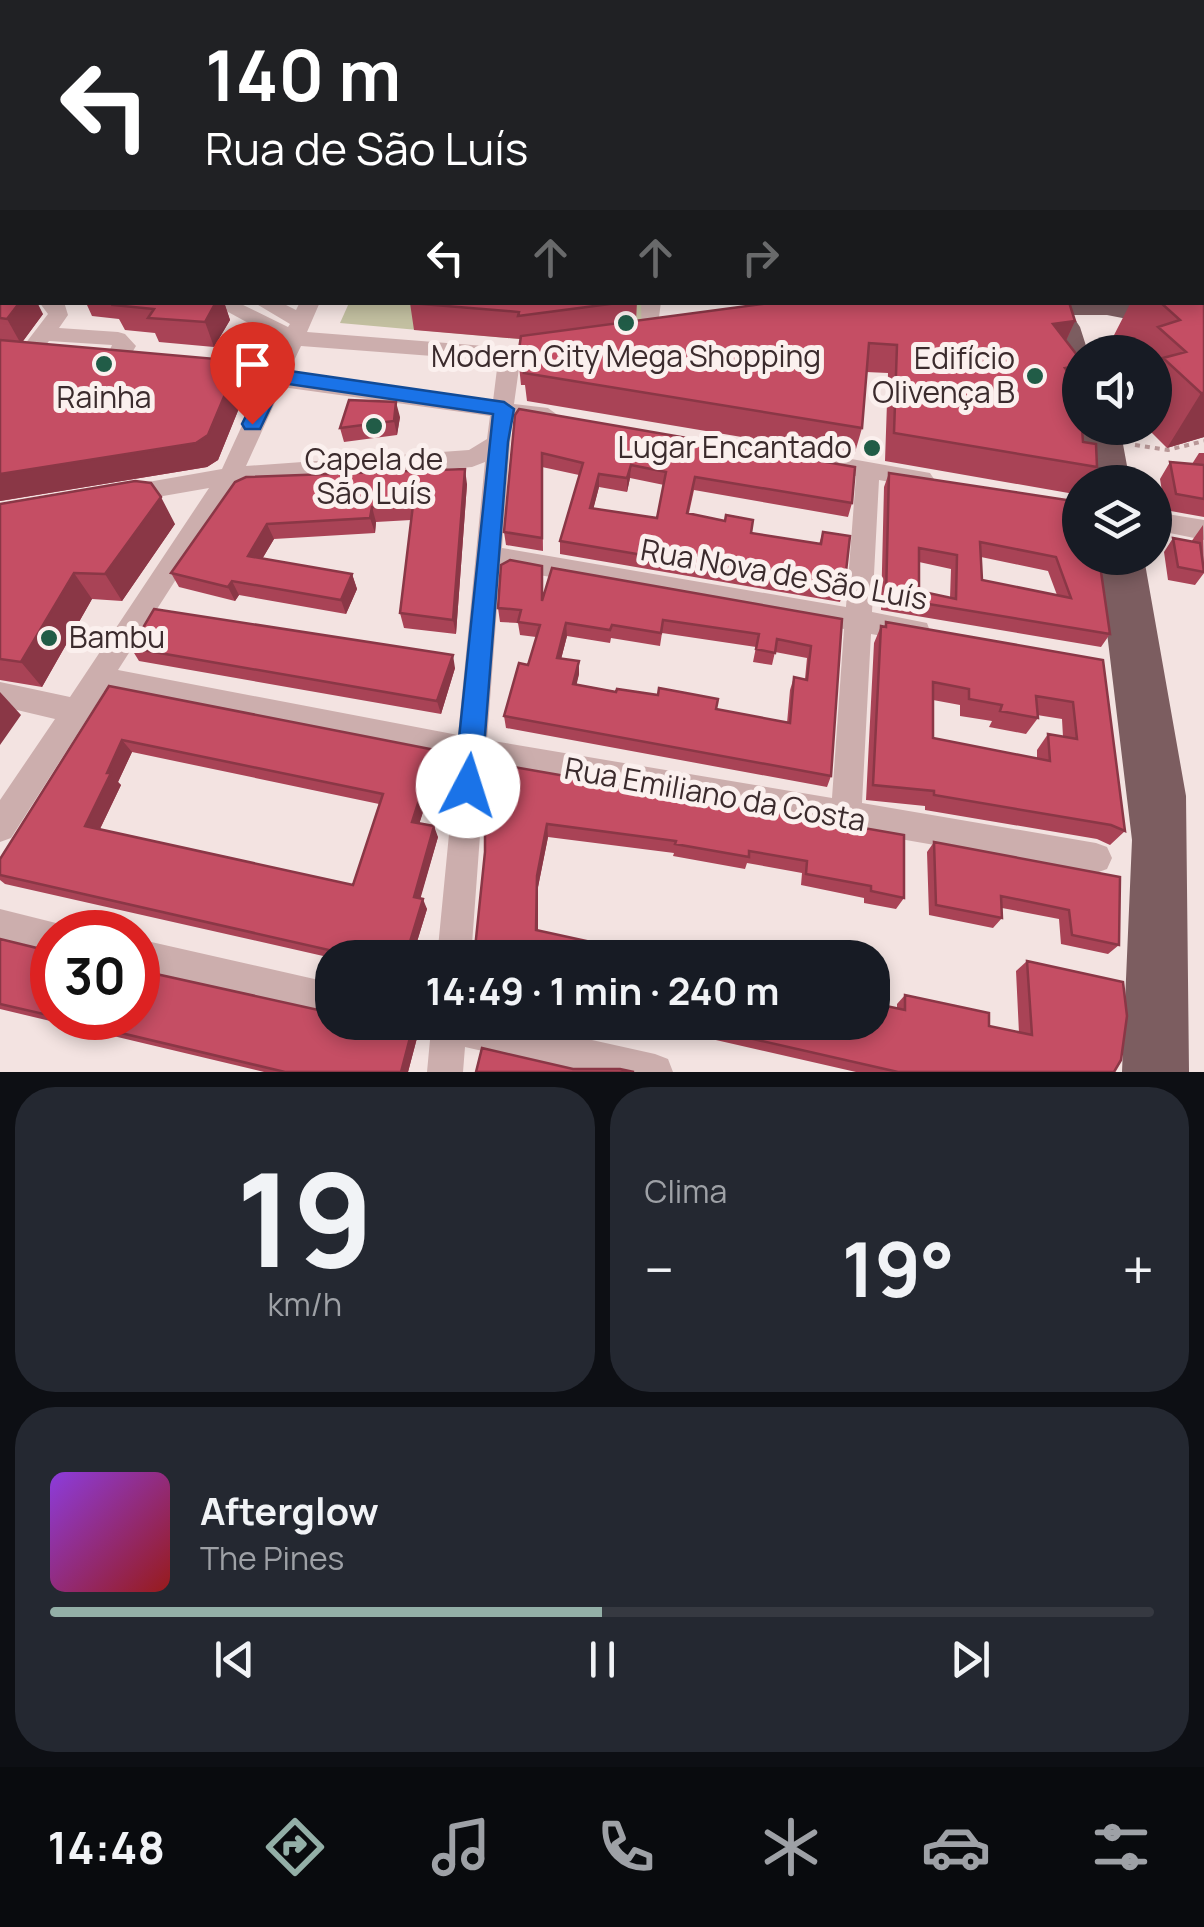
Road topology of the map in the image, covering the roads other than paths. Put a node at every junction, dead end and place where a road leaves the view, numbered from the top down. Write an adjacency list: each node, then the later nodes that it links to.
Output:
1 (55, 305): 11 (street)
2 (234, 305): 9 (street)
3 (269, 305): 9 (street)
4 (651, 305): 14 (street)
5 (1052, 305): 12 (main road)
6 (1074, 305): 8 (main road)
7 (1158, 305): 10 (main road)
8 (1110, 308): 13 (main road); 15 (main road)
9 (301, 320): 17 (street); 19 (street)
10 (1204, 327)
11 (44, 334): 11 (street)
12 (1072, 335)
13 (1095, 335)
14 (650, 336)
15 (1204, 338)
16 (580, 345): 17 (street)
17 (510, 355): 20 (street)
18 (186, 367): 19 (street)
19 (276, 376): 20 (street); 25 (street)
20 (504, 409): 21 (street); 22 (street)
21 (568, 420)
22 (498, 442): 25 (street); 30 (street)
23 (758, 451): 24 (street)
24 (868, 469): 26 (street); 33 (street)
25 (230, 476): 27 (street); 35 (street)
26 (945, 483)
27 (97, 499)
28 (1172, 525): 29 (street)
29 (1204, 530)
30 (489, 556): 33 (street, Rua Nova de São Luís); 38 (street)
31 (1110, 575): 51 (main road)
32 (1133, 575): 52 (main road)
33 (859, 622): 34 (street, Rua Nova de São Luís); 39 (street)
34 (953, 638)
35 (99, 679): 37 (street); 38 (street, Rua Emiliano da Costa)
36 (0, 694): 37 (street)
37 (78, 711): 40 (street)
38 (470, 751): 39 (street, Rua Emiliano da Costa); 44 (street)
39 (846, 818): 41 (street, Rua Emiliano da Costa)
40 (0, 828)
41 (1096, 858)
42 (0, 925): 43 (street)
43 (30, 932)
44 (455, 940)
45 (160, 961): 46 (street)
46 (315, 996)
47 (444, 1040): 49 (street)
48 (513, 1040): 50 (street)
49 (445, 1072)
50 (654, 1072)
51 (1140, 1072)
52 (1171, 1072)

